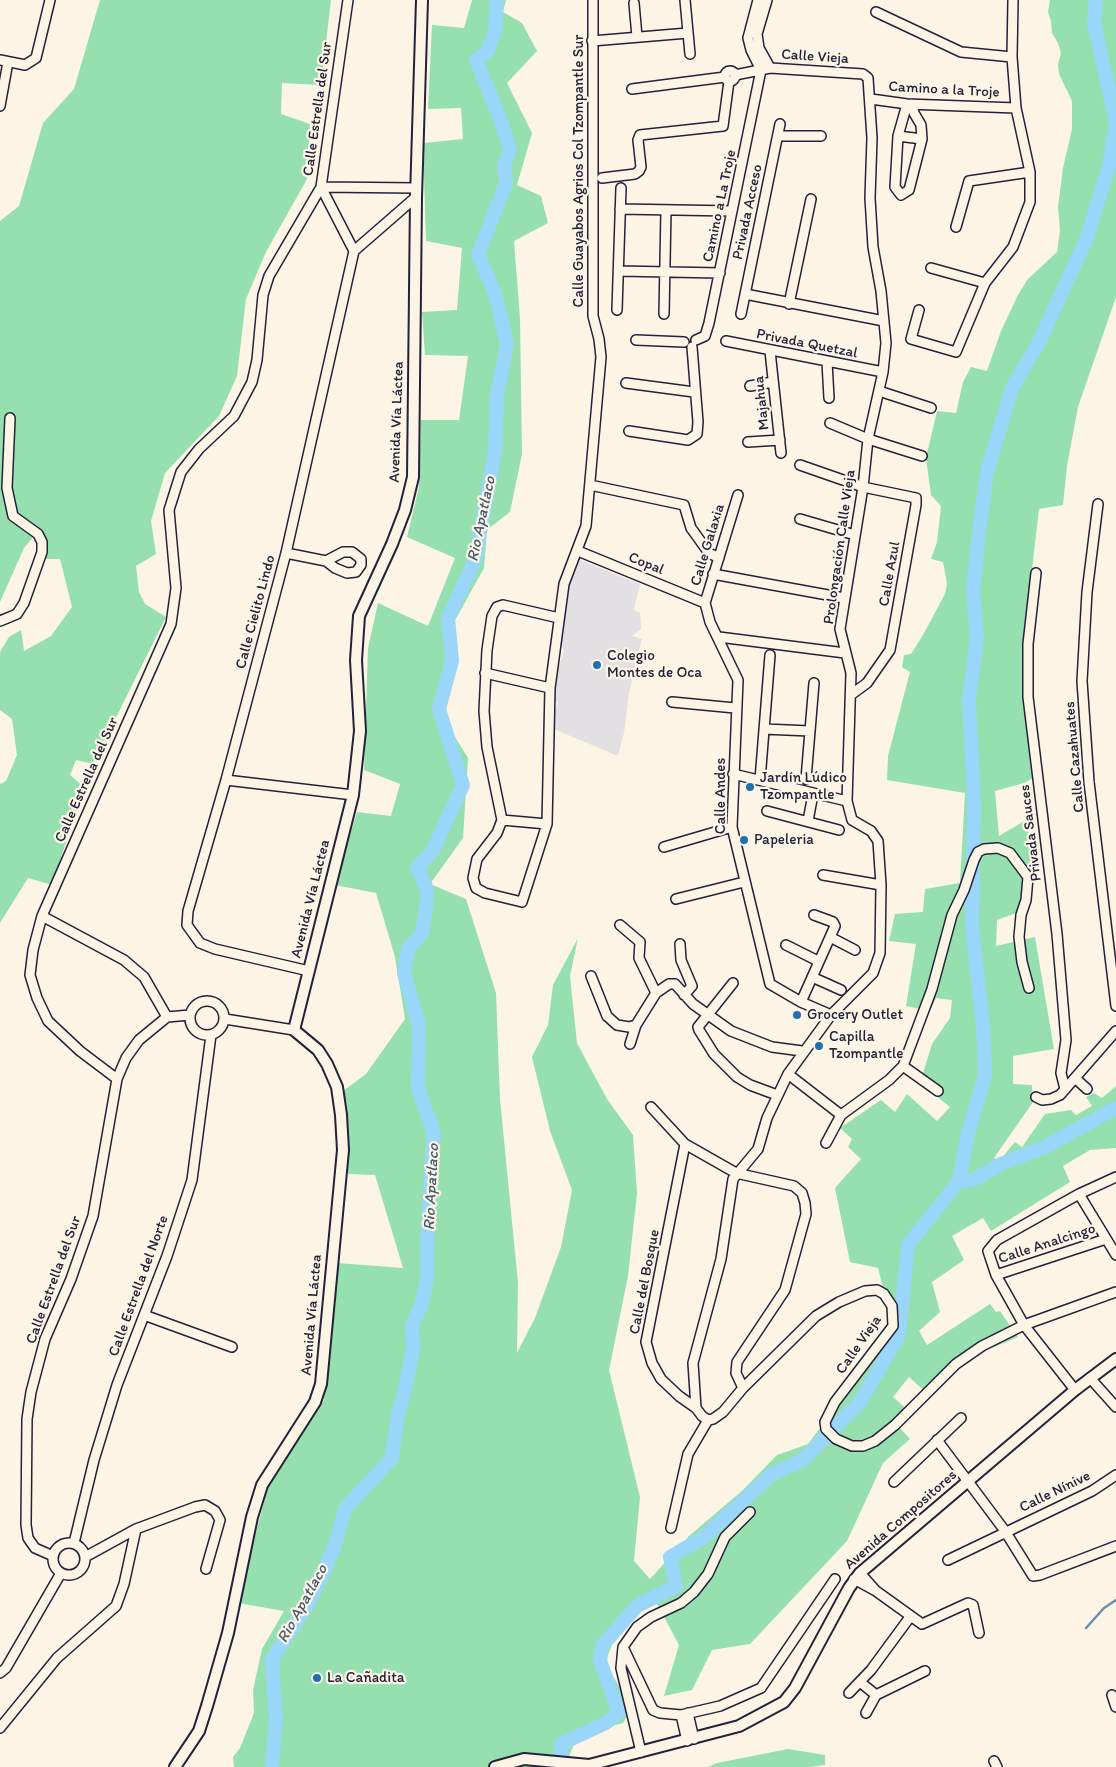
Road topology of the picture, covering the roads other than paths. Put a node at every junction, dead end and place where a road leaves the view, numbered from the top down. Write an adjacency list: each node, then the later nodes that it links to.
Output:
1 (50, 0): 17 (street)
2 (348, 0): 33 (street, Calle Estrella del Sur)
3 (422, 0): 35 (street, Avenida Vía Láctea)
4 (593, 0): 13 (street, Calle Guayabos Agrios Col Tzompantle Sur)
5 (684, 0): 11 (street)
6 (758, 0): 14 (street)
7 (767, 0): 14 (street)
8 (1013, 0): 16 (street)
9 (634, 4): 12 (street)
10 (876, 12): 16 (street)
11 (688, 33): 12 (street); 15 (street)
12 (637, 37): 13 (street)
13 (592, 41): 76 (street, Calle Guayabos Agrios Col Tzompantle Sur)
14 (753, 43): 18 (street)
15 (690, 54)
16 (1012, 58): 25 (street)
17 (4, 61): 24 (street)
18 (765, 69): 19 (street, Calle Vieja); 20 (street, Calle Vieja); 39 (street, Camino a La Troje)
19 (866, 76): 22 (street, Prolongación Calle Vieja)
20 (730, 78): 21 (street, Calle Vieja); 32 (street)
21 (632, 89)
22 (871, 99): 23 (street, Camino a la Troje); 53 (street, Prolongación Calle Vieja)
23 (909, 104): 25 (street, Camino a la Troje); 29 (street); 30 (street)
24 (0, 106)
25 (1016, 108): 31 (street)
26 (780, 124): 27 (street, Privada Acceso)
27 (778, 136): 28 (street); 47 (street, Privada Acceso)
28 (822, 136)
29 (898, 136): 30 (street); 30 (street)
30 (922, 139)
31 (1030, 172): 40 (street); 46 (street)
32 (602, 178)
33 (321, 186): 35 (street); 41 (street); 122 (street, Calle Estrella del Sur)
34 (621, 188): 37 (street)
35 (416, 192): 41 (street); 108 (street, Avenida Vía Láctea)
36 (811, 199): 48 (street)
37 (620, 209): 38 (street); 43 (street)
38 (666, 210): 39 (street); 44 (street)
39 (732, 211): 45 (street, Camino a La Troje)
40 (956, 227)
41 (354, 251): 83 (street, Calle Cielito Lindo)
42 (931, 268): 46 (street)
43 (619, 270): 44 (street); 49 (street)
44 (665, 272): 45 (street); 51 (street)
45 (720, 273): 56 (street, Camino a La Troje)
46 (985, 284): 50 (street)
47 (745, 294): 48 (street); 52 (street, Privada Acceso)
48 (789, 304): 53 (street)
49 (617, 310)
50 (919, 310)
51 (664, 314)
52 (741, 314)
53 (884, 321): 59 (street, Prolongación Calle Vieja)
54 (636, 340): 56 (street)
55 (726, 341): 57 (street, Privada Quetzal)
56 (691, 343): 64 (street)
57 (770, 351): 58 (street, Privada Quetzal); 60 (street, Majahua)
58 (827, 362): 59 (street, Privada Quetzal); 65 (street)
59 (884, 372): 63 (street, Prolongación Calle Vieja)
60 (773, 382): 62 (street); 71 (street, Majahua)
61 (626, 383): 64 (street)
62 (750, 386)
63 (879, 391): 66 (street); 70 (street, Prolongación Calle Vieja)
64 (694, 392): 69 (street)
65 (829, 398)
66 (931, 408)
67 (10, 418): 91 (street)
68 (830, 423): 70 (street)
69 (629, 431)
70 (868, 439): 74 (street); 77 (street, Prolongación Calle Vieja)
71 (780, 440): 72 (street); 73 (street, Majahua)
72 (748, 442)
73 (781, 453)
74 (922, 456)
75 (800, 465): 77 (street)
76 (590, 485): 82 (street, Calle Guayabos Agrios Col Tzompantle Sur); 84 (street)
77 (863, 487): 81 (street, Prolongación Calle Vieja); 98 (street, Calle Azul)
78 (738, 495): 84 (street, Calle Galaxia)
79 (1098, 504): 138 (street, Calle Cazahuates)
80 (800, 519): 81 (street)
81 (855, 535): 88 (street, Prolongación Calle Vieja)
82 (578, 550): 89 (street, Copal); 90 (street, Calle Guayabos Agrios Col Tzompantle Sur)
83 (286, 553): 85 (street); 105 (street, Calle Cielito Lindo)
84 (719, 558): 86 (street, Calle Galaxia)
85 (326, 561)
86 (713, 574): 88 (street); 89 (street, Calle Galaxia)
87 (1036, 574): 154 (street, Privada Sauces)
88 (844, 598): 93 (street, Prolongación Calle Vieja)
89 (705, 602): 92 (street, Calle Andes)
90 (559, 618): 95 (street); 97 (street, Calle Guayabos Agrios Col Tzompantle Sur)
91 (0, 621)
92 (719, 637): 93 (street); 100 (street, Calle Andes)
93 (845, 653): 98 (street, Prolongación Calle Vieja)
94 (770, 655): 101 (street)
95 (486, 673): 97 (street); 111 (street)
96 (814, 683): 102 (street)
97 (550, 688): 113 (street, Calle Guayabos Agrios Col Tzompantle Sur)
98 (852, 694): 109 (street, Prolongación Calle Vieja)
99 (672, 702): 100 (street)
100 (735, 708): 103 (street, Calle Andes)
101 (764, 729): 102 (street); 106 (street)
102 (810, 731): 104 (street)
103 (733, 774): 106 (street); 114 (street, Calle Andes)
104 (806, 779)
105 (226, 780): 108 (street); 129 (street, Calle Cielito Lindo)
106 (760, 780): 107 (street)
107 (813, 794): 109 (street); 112 (street)
108 (353, 795): 129 (street, Avenida Vía Láctea)
109 (847, 801): 119 (street, Prolongación Calle Vieja)
110 (767, 811): 112 (street)
111 (502, 820): 113 (street); 113 (street, Calle Guayabos Agrios Col Tzompantle Sur)
112 (808, 821): 115 (street)
113 (547, 824)
114 (732, 828): 116 (street); 118 (street, Calle Andes)
115 (839, 830)
116 (664, 847)
117 (823, 875): 119 (street)
118 (744, 882): 120 (street); 137 (street, Calle Andes)
119 (881, 885): 141 (street, Prolongación Calle Vieja)
120 (676, 899)
121 (814, 915): 124 (street)
122 (42, 916): 142 (street); 153 (street, Calle Estrella del Sur)
123 (620, 925): 135 (street)
124 (830, 938): 127 (street); 128 (street)
125 (680, 944): 136 (street)
126 (786, 945): 128 (street)
127 (855, 950)
128 (818, 961): 131 (street)
129 (309, 970): 145 (street, Avenida Vía Láctea)
130 (591, 976): 144 (street)
131 (812, 977): 134 (street); 137 (street)
132 (734, 983): 140 (street)
133 (1029, 988): 150 (street)
134 (841, 990)
135 (656, 993): 136 (street); 144 (street)
136 (684, 994): 140 (street)
137 (801, 1002): 141 (street, Calle Andes)
138 (1116, 1006)
139 (190, 1015): 142 (street); 143 (street); 147 (street)
140 (708, 1015): 149 (street); 157 (street)
141 (831, 1015): 149 (street, Prolongación Calle Vieja)
142 (167, 1016): 153 (street)
143 (225, 1019): 145 (street); 147 (street)
144 (636, 1025): 148 (street)
145 (294, 1030): 213 (street, Avenida Vía Láctea)
146 (1116, 1031): 152 (street)
147 (211, 1035): 170 (street, Calle Estrella del Norte)
148 (630, 1044)
149 (802, 1051): 151 (street, Prolongación Calle Vieja)
150 (903, 1066): 156 (street); 160 (street)
151 (788, 1074): 157 (street, Prolongación Calle Vieja); 160 (street)
152 (1075, 1078): 154 (street); 155 (street)
153 (117, 1079): 191 (street, Calle Estrella del Sur)
154 (1065, 1089): 158 (street)
155 (1086, 1089)
156 (938, 1091)
157 (777, 1095): 163 (street, Prolongación Calle Vieja)
158 (1036, 1097)
159 (651, 1107): 162 (street)
160 (841, 1115): 161 (street)
161 (826, 1143)
162 (686, 1144): 163 (street); 178 (street, Calle del Bosque)
163 (736, 1173): 175 (street); 178 (street)
164 (1116, 1177): 165 (street)
165 (1079, 1194): 166 (street); 168 (street)
166 (1106, 1239): 167 (street); 168 (street, Calle Analcingo)
167 (1116, 1255)
168 (996, 1275): 171 (street)
169 (1116, 1292): 171 (street, Calle Vieja)
170 (144, 1315): 172 (street); 189 (street, Calle Estrella del Norte)
171 (1024, 1325): 175 (street, Calle Vieja); 176 (street)
172 (232, 1347)
173 (1116, 1359): 174 (street, Avenida Compositores)
174 (1090, 1378): 176 (street, Avenida Compositores); 177 (street)
175 (743, 1388): 180 (street, Calle Vieja)
176 (1076, 1390): 183 (street, Avenida Compositores)
177 (1116, 1407)
178 (696, 1408): 180 (street)
179 (961, 1418): 181 (street)
180 (708, 1420): 186 (street)
181 (937, 1440): 183 (street); 184 (street)
182 (1116, 1476): 188 (street, Calle Nínive)
183 (968, 1481): 188 (street); 196 (street, Avenida Compositores)
184 (894, 1482)
185 (750, 1512): 200 (street)
186 (671, 1528)
187 (136, 1529): 192 (street); 194 (street); 210 (street)
188 (1004, 1532): 190 (street); 193 (street, Calle Nínive)
189 (74, 1543): 191 (street); 192 (street)
190 (1116, 1546)
191 (53, 1556): 195 (street)
192 (85, 1557): 195 (street)
193 (948, 1560)
194 (206, 1569)
195 (61, 1573): 202 (street)
196 (857, 1576): 198 (street); 211 (street, Avenida Compositores)
197 (835, 1579): 209 (street)
198 (910, 1617): 199 (street); 203 (street)
199 (978, 1633)
200 (623, 1646): 209 (street); 212 (street)
201 (925, 1671): 205 (street)
202 (0, 1673)
203 (860, 1682): 204 (street); 205 (street)
204 (849, 1693)
205 (876, 1695): 208 (street)
206 (1112, 1695): 207 (street)
207 (1116, 1708)
208 (866, 1712)
209 (684, 1714): 211 (street)
210 (0, 1728)
211 (690, 1740): 212 (street, Avenida Compositores)
212 (641, 1752): 214 (street, Avenida Compositores)
213 (175, 1767)
214 (495, 1767)

